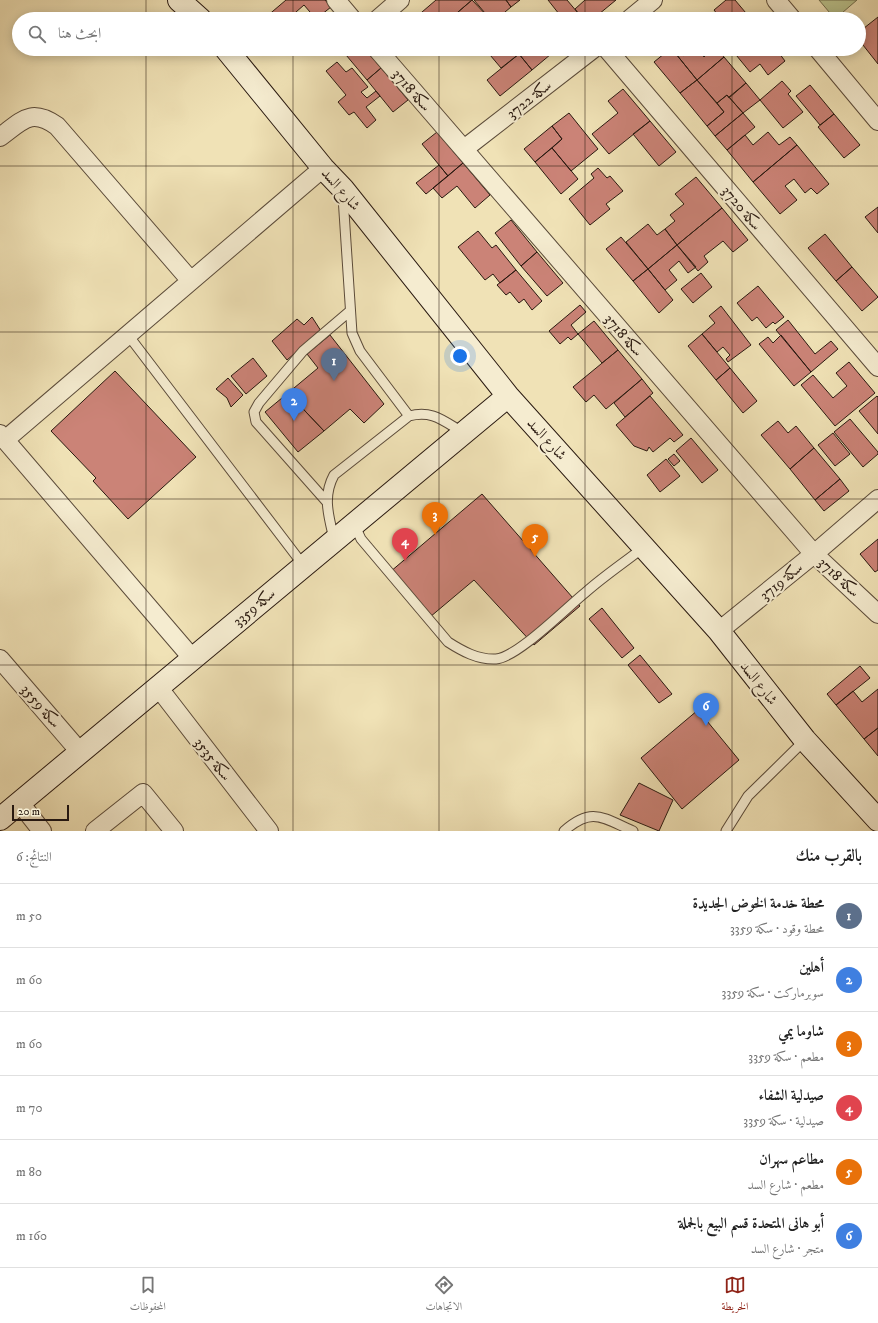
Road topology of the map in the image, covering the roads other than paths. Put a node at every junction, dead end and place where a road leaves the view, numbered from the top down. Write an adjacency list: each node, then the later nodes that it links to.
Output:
1 (179, 0): 7 (street)
2 (188, 0): 8 (street)
3 (336, 0): 9 (street)
4 (400, 0): 10 (street)
5 (653, 0): 11 (street)
6 (776, 0): 12 (street)
7 (193, 12)
8 (196, 12)
9 (346, 12)
10 (386, 12)
11 (638, 12)
12 (786, 12)
13 (232, 56): 21 (street, شارع السد)
14 (383, 56): 20 (street, سكة 3718)
15 (584, 56): 20 (street, سكة 3722)
16 (613, 56): 26 (street, سكة 3720)
17 (824, 56): 18 (street)
18 (878, 121)
19 (0, 137): 23 (street)
20 (464, 149): 36 (street, سكة 3718)
21 (323, 168): 22 (street, شارع السد); 23 (street)
22 (343, 190): 24 (lane); 27 (street, شارع السد)
23 (191, 281): 25 (street)
24 (350, 311): 28 (lane); 32 (lane)
25 (128, 335): 30 (street); 37 (lane)
26 (878, 367)
27 (508, 396): 29 (street, سكة 3359); 35 (street, شارع السد)
28 (409, 416): 29 (lane); 32 (lane)
29 (464, 433): 33 (street, سكة 3359)
30 (3, 437): 41 (street)
31 (878, 499): 36 (street, سكة 3719)
32 (326, 501): 34 (lane)
33 (354, 524): 34 (street, سكة 3359); 35 (lane)
34 (334, 541): 37 (street, سكة 3359)
35 (644, 547): 39 (street, شارع السد)
36 (814, 554): 38 (street, سكة 3718); 39 (street, سكة 3719)
37 (304, 566): 41 (street, سكة 3359)
38 (878, 614)
39 (719, 631): 43 (street, شارع السد)
40 (0, 658): 44 (street, سكة 3559)
41 (193, 659): 42 (street, سكة 3359)
42 (158, 688): 44 (street, سكة 3359); 52 (street, سكة 3535)
43 (805, 740): 47 (street, شارع السد); 55 (lane)
44 (81, 753): 45 (street, سكة 3359)
45 (20, 802): 46 (street, سكة 3359); 49 (street)
46 (0, 819)
47 (878, 820)
48 (114, 825): 50 (street); 51 (street)
49 (42, 831)
50 (95, 831)
51 (174, 831)
52 (268, 831)
53 (564, 831): 54 (lane)
54 (634, 831)
55 (726, 831)

